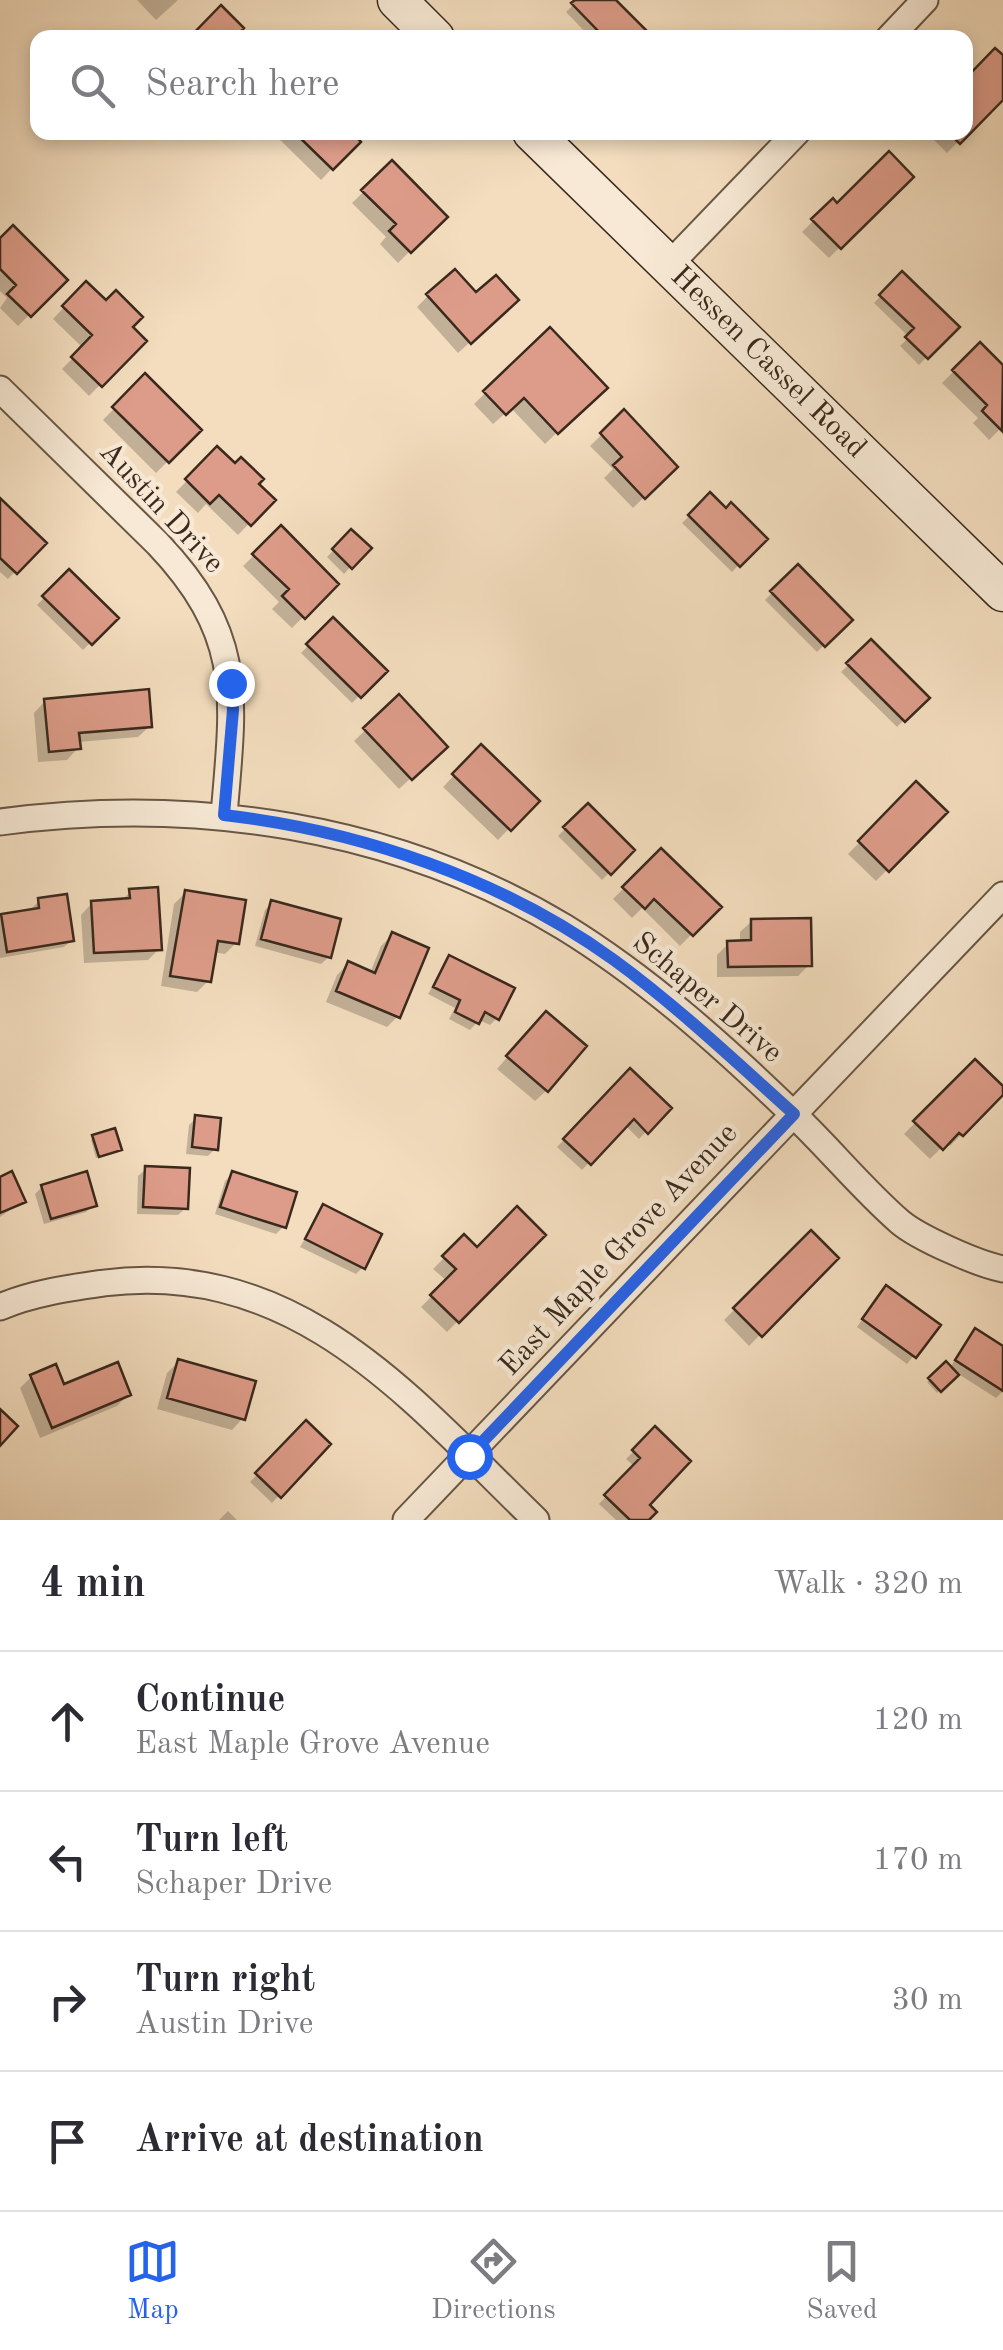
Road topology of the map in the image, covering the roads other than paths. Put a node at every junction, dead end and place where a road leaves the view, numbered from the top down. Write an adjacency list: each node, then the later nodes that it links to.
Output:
1 (397, 0): 3 (main road)
2 (925, 0): 4 (street)
3 (428, 30)
4 (897, 30)
5 (540, 140): 7 (main road, Hessen Cassel Road)
6 (789, 140): 7 (street)
7 (668, 266): 9 (main road, Hessen Cassel Road)
8 (0, 389): 10 (street, Austin Drive)
9 (1003, 592)
10 (224, 815): 11 (street, Schaper Drive); 13 (street, Schaper Drive)
11 (0, 822)
12 (1003, 895): 13 (street, East Maple Grove Avenue)
13 (794, 1114): 14 (street, Schaper Drive); 16 (street, East Maple Grove Avenue)
14 (1003, 1269)
15 (0, 1308): 16 (street)
16 (469, 1456): 17 (street, East Maple Grove Avenue); 18 (street)
17 (406, 1520)
18 (536, 1520)

